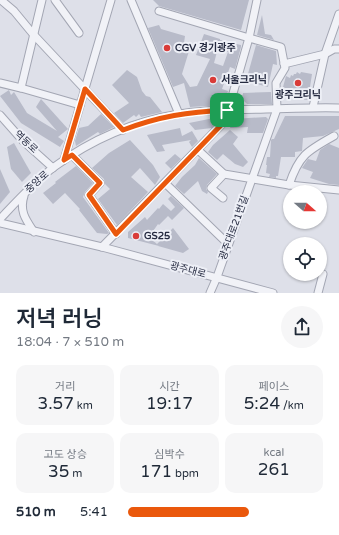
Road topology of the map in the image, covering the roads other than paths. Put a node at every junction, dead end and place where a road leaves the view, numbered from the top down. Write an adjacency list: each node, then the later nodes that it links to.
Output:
1 (1, 0): 10 (street)
2 (42, 0): 10 (street)
3 (55, 0): 9 (street)
4 (111, 0): 17 (street)
5 (131, 0): 23 (street)
6 (257, 0): 11 (street)
7 (159, 11): 11 (street)
8 (339, 14): 13 (street)
9 (79, 33)
10 (33, 34): 16 (street); 17 (street)
11 (249, 38): 14 (street); 22 (street)
12 (339, 49): 13 (street)
13 (325, 54): 14 (street); 19 (street)
14 (284, 64): 21 (street)
15 (0, 84): 16 (street)
16 (21, 88): 18 (street)
17 (85, 89): 18 (street); 25 (street)
18 (80, 105): 29 (street)
19 (313, 107): 20 (street, 중앙로); 21 (street, 중앙로)
20 (339, 108)
21 (277, 109): 22 (street, 중앙로); 32 (street, 광주대로21번길)
22 (227, 110): 23 (street, 중앙로); 27 (street)
23 (179, 114): 25 (street, 중앙로)
24 (0, 116): 30 (street, 역동로)
25 (123, 130): 28 (street, 중앙로)
26 (334, 136): 34 (street)
27 (198, 150): 31 (street); 33 (street)
28 (72, 155): 29 (street, 중앙로); 42 (street)
29 (64, 160): 30 (street, 중앙로)
30 (53, 168): 37 (street, 중앙로)
31 (224, 174): 32 (street); 38 (street)
32 (252, 180): 34 (street); 43 (street, 광주대로21번길)
33 (165, 182): 42 (street); 43 (street)
34 (289, 185)
35 (327, 189): 36 (street)
36 (339, 190)
37 (25, 193): 39 (street, 중앙로); 41 (street)
38 (223, 198)
39 (0, 219)
40 (0, 223): 41 (street, 광주대로)
41 (34, 232): 44 (street, 광주대로)
42 (116, 234): 44 (street)
43 (228, 244): 45 (street, 광주대로21번길)
44 (102, 247): 45 (street, 광주대로)
45 (217, 277): 47 (street, 광주대로21번길); 48 (street, 광주대로)
46 (321, 281): 49 (street)
47 (210, 293)
48 (273, 293)
49 (318, 293)

